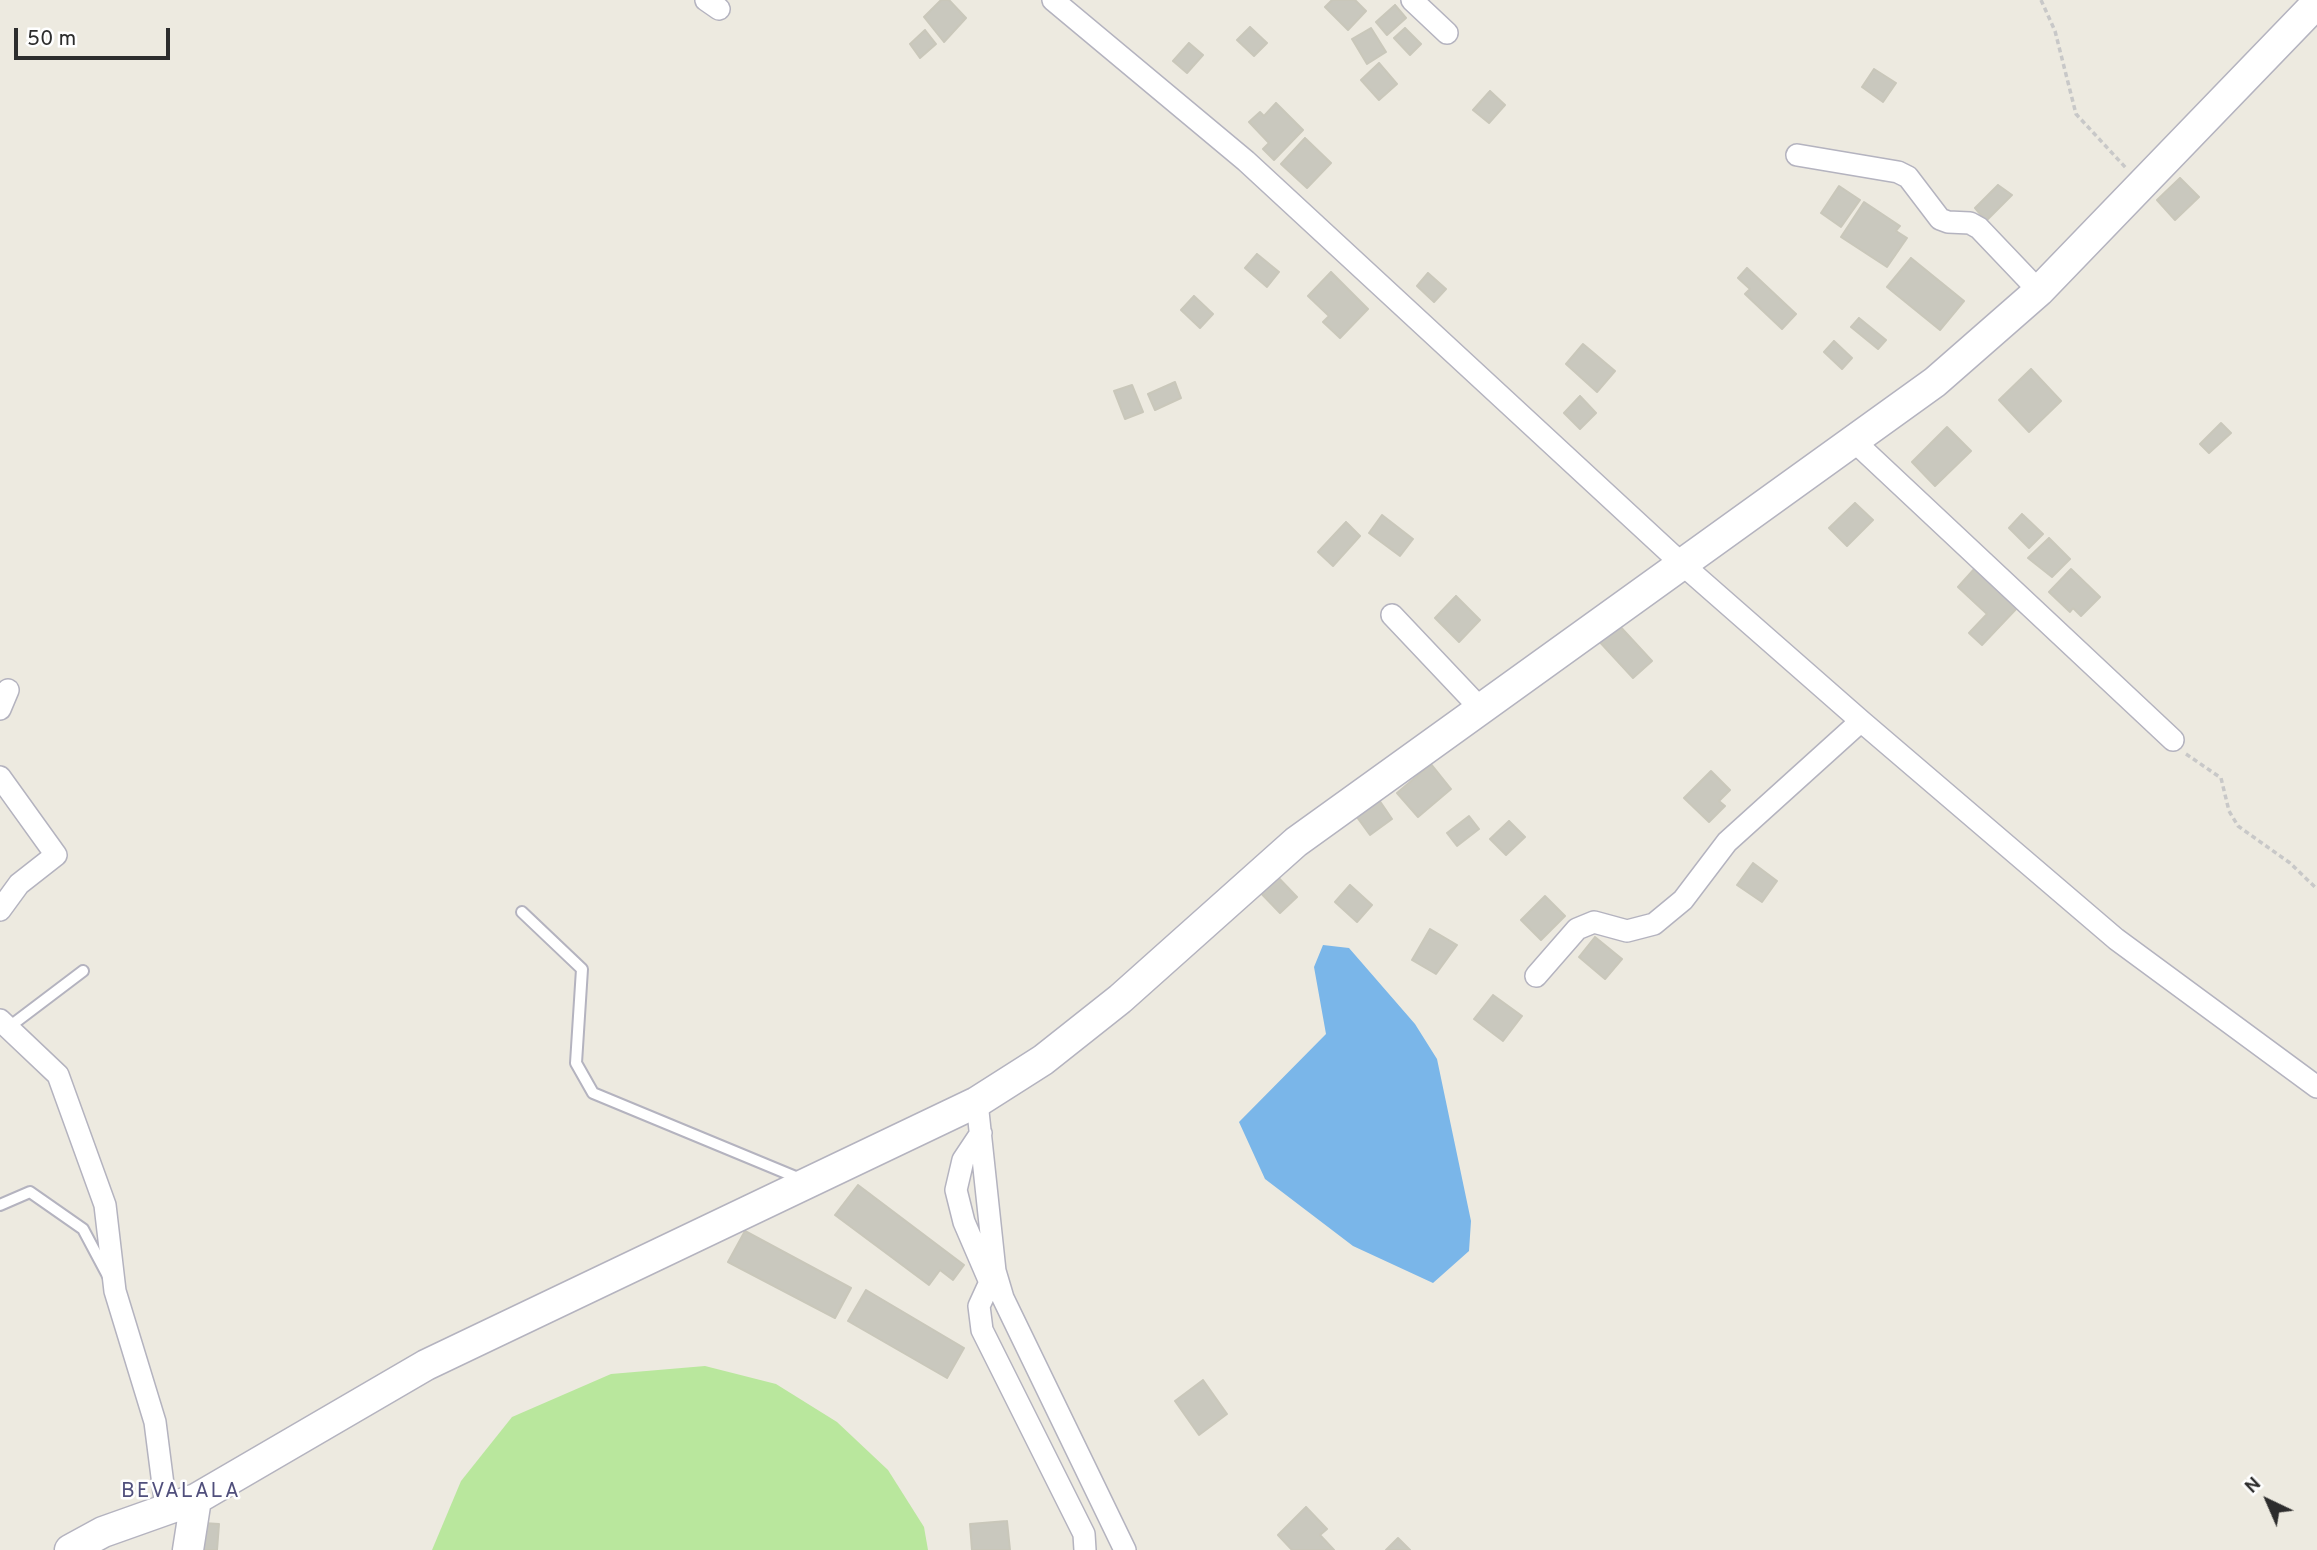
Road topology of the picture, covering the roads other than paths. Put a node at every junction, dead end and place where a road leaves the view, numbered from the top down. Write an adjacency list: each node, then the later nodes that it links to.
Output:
1 (1053, 0): 8 (street)
2 (1412, 0): 4 (street)
3 (2317, 3): 6 (street)
4 (1447, 33)
5 (1797, 155): 6 (street)
6 (2039, 291): 7 (street)
7 (1855, 442): 8 (street); 12 (street)
8 (1682, 564): 10 (street); 11 (street)
9 (1392, 615): 10 (street)
10 (1480, 708): 20 (street)
11 (1861, 721): 17 (street); 19 (street)
12 (2173, 740)
13 (0, 777): 14 (street)
14 (0, 910)
15 (522, 912): 22 (lane)
16 (83, 971): 18 (lane)
17 (1536, 976)
18 (4, 1023): 25 (street)
19 (2317, 1087)
20 (976, 1102): 21 (street); 22 (street)
21 (981, 1133): 24 (street); 24 (street)
22 (809, 1182): 26 (street)
23 (0, 1205): 25 (lane)
24 (992, 1275): 30 (street); 31 (street)
25 (115, 1291): 27 (street)
26 (196, 1499): 27 (street); 29 (street)
27 (166, 1508): 28 (street)
28 (71, 1550)
29 (188, 1550)
30 (1085, 1550)
31 (1125, 1550)

